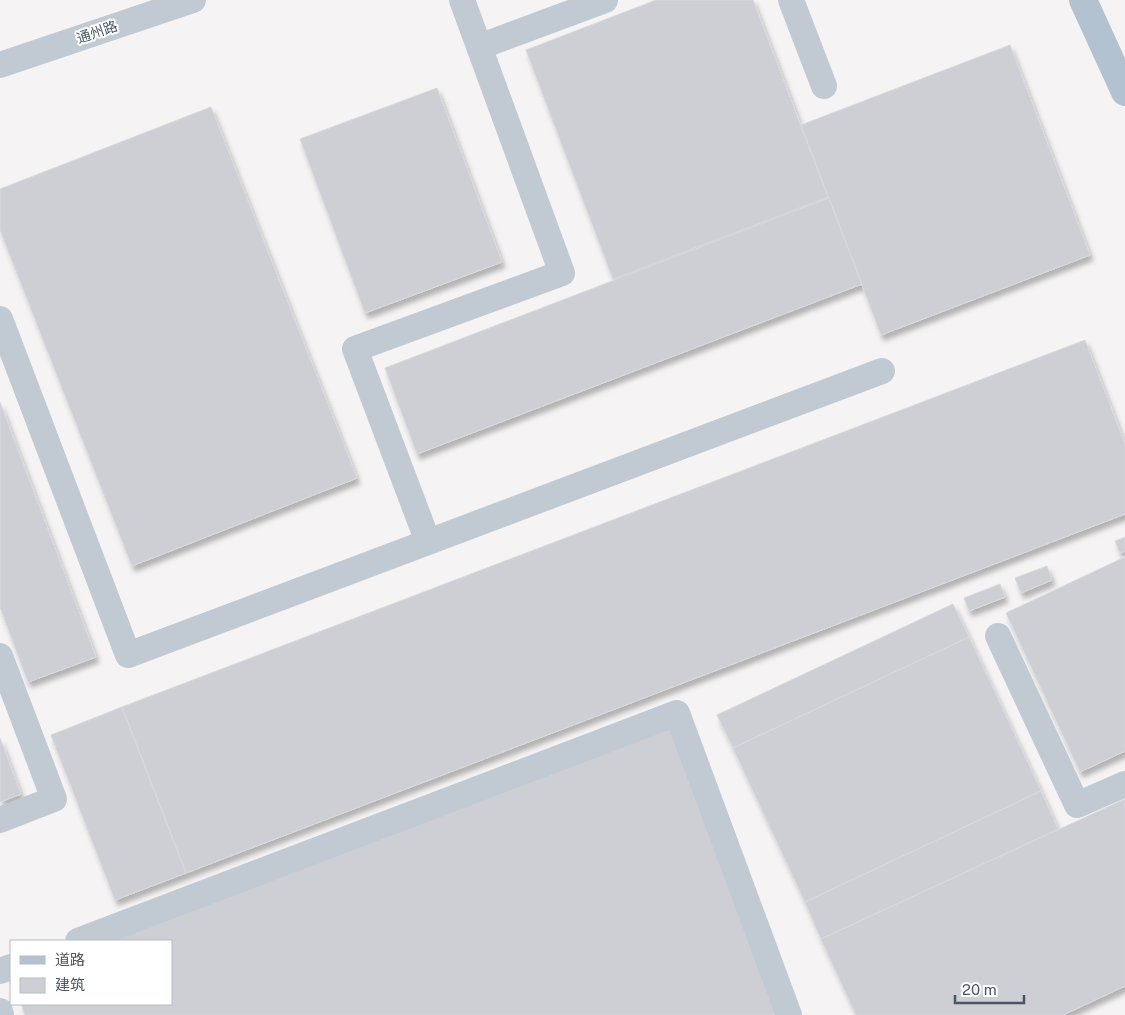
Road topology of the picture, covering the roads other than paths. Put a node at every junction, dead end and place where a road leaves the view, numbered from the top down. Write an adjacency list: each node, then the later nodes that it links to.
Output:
1 (193, 0): 7 (street, 通州路)
2 (462, 0): 6 (street)
3 (605, 0): 6 (street)
4 (791, 0): 8 (street)
5 (1083, 0): 9 (main road)
6 (479, 47): 12 (street)
7 (0, 65)
8 (824, 86)
9 (1125, 92)
10 (0, 319): 12 (street)
11 (882, 371): 12 (street)
12 (428, 542)
13 (998, 636): 15 (street)
14 (0, 656): 16 (street)
15 (1125, 784)
16 (0, 820)
17 (81, 940): 20 (street)
18 (0, 1011): 19 (street)
19 (2, 1015)
20 (789, 1015)

